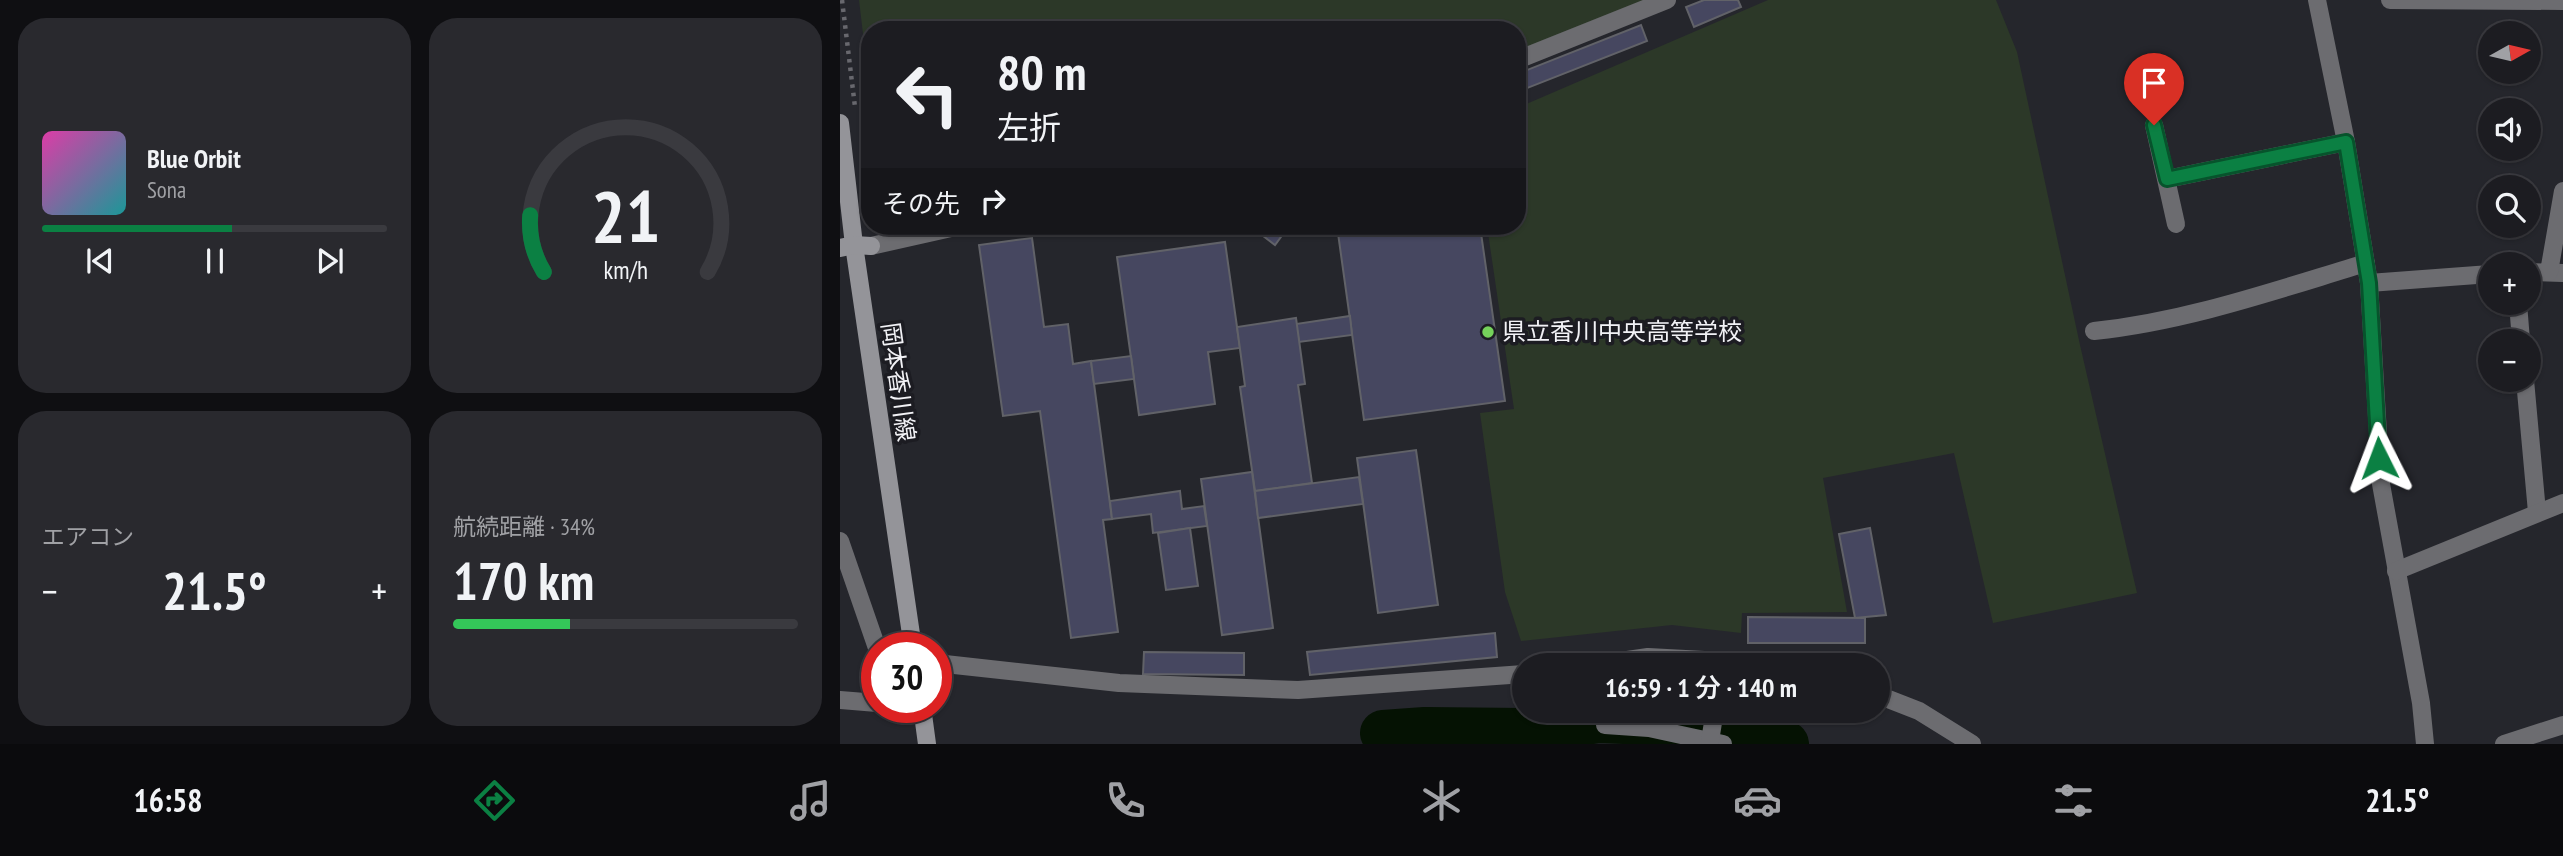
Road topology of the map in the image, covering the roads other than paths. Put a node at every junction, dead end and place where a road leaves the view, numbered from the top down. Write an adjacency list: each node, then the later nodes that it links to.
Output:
1 (1667, 0): 5 (street)
2 (2317, 0): 8 (street)
3 (2390, 0): 4 (street)
4 (2563, 1)
5 (1526, 56)
6 (840, 123): 13 (main road, 岡本香川線)
7 (2154, 125): 9 (street)
8 (2346, 142): 9 (street); 14 (street)
9 (2167, 179): 11 (street)
10 (2563, 191): 15 (street)
11 (2176, 224)
12 (915, 235): 13 (street)
13 (855, 247): 25 (main road, 岡本香川線)
14 (2366, 263): 17 (street); 18 (street)
15 (2556, 272)
16 (2478, 275): 17 (street)
17 (2369, 283): 23 (street)
18 (2094, 331)
19 (2526, 392): 21 (street)
20 (2563, 503): 21 (street)
21 (2537, 512): 23 (street)
22 (840, 541): 24 (street)
23 (2396, 571): 39 (street)
24 (871, 632)
25 (911, 632)
26 (952, 665): 27 (street)
27 (1512, 675)
28 (840, 700): 30 (street)
29 (1890, 700): 38 (street)
30 (861, 702)
31 (924, 723): 37 (main road)
32 (1716, 723): 36 (street)
33 (2563, 724): 40 (street)
34 (1605, 725): 35 (street)
35 (1649, 736): 36 (street)
36 (1717, 742)
37 (927, 744)
38 (1972, 744)
39 (2425, 744)
40 (2504, 744)

